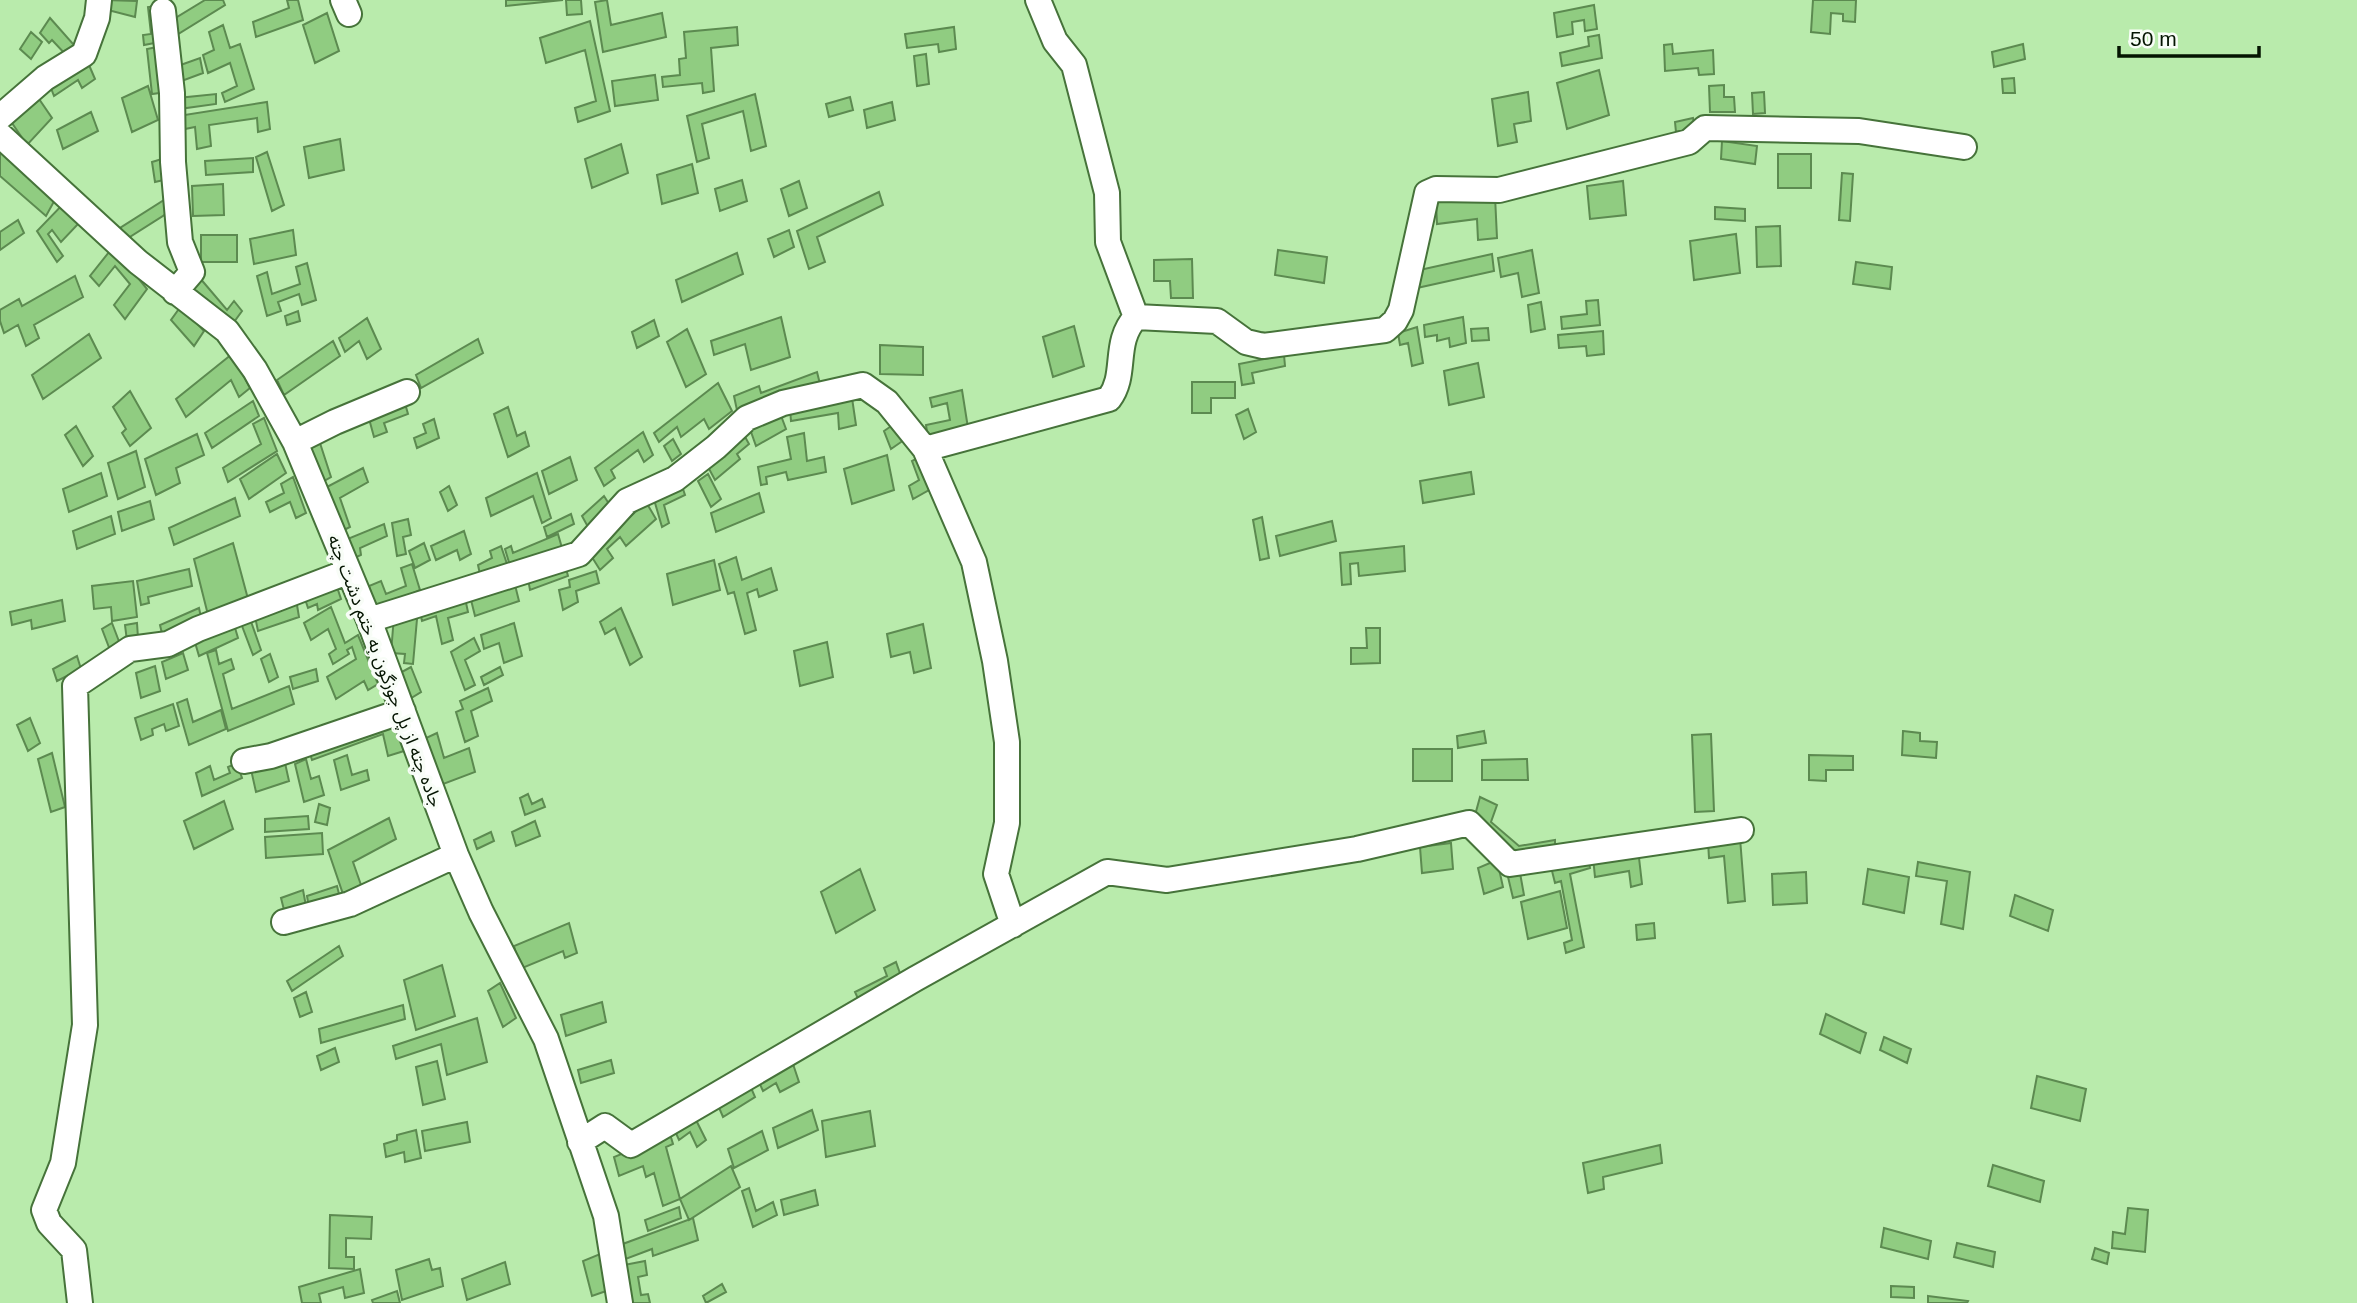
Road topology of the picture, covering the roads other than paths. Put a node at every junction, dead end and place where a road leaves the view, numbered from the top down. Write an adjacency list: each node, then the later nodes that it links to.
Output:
1 (99, 0): 4 (street)
2 (1038, 0): 8 (street)
3 (163, 11): 7 (street)
4 (0, 117)
5 (0, 135): 7 (street, جاده چته از پل جوزگون به ختم دشت چته)
6 (1964, 147): 8 (street)
7 (176, 292): 10 (street, جاده چته از پل جوزگون به ختم دشت چته)
8 (1136, 317): 11 (street)
9 (407, 392): 10 (street)
10 (295, 442): 12 (street, جاده چته از پل جوزگون به ختم دشت چته)
11 (925, 449): 13 (street); 19 (street)
12 (347, 572): 13 (street, جاده چته از پل جوزگون به ختم دشت چته); 22 (street)
13 (369, 620): 14 (street, جاده چته از پل جوزگون به ختم دشت چته)
14 (403, 711): 15 (street); 17 (street, جاده چته از پل جوزگون به ختم دشت چته)
15 (244, 761)
16 (1741, 830): 19 (street)
17 (456, 855): 18 (street); 20 (street, جاده چته از پل جوزگون به ختم دشت چته)
18 (284, 922)
19 (1013, 925): 20 (street)
20 (580, 1142): 21 (street, جاده چته از پل جوزگون به ختم دشت چته)
21 (615, 1301)
22 (80, 1303)

